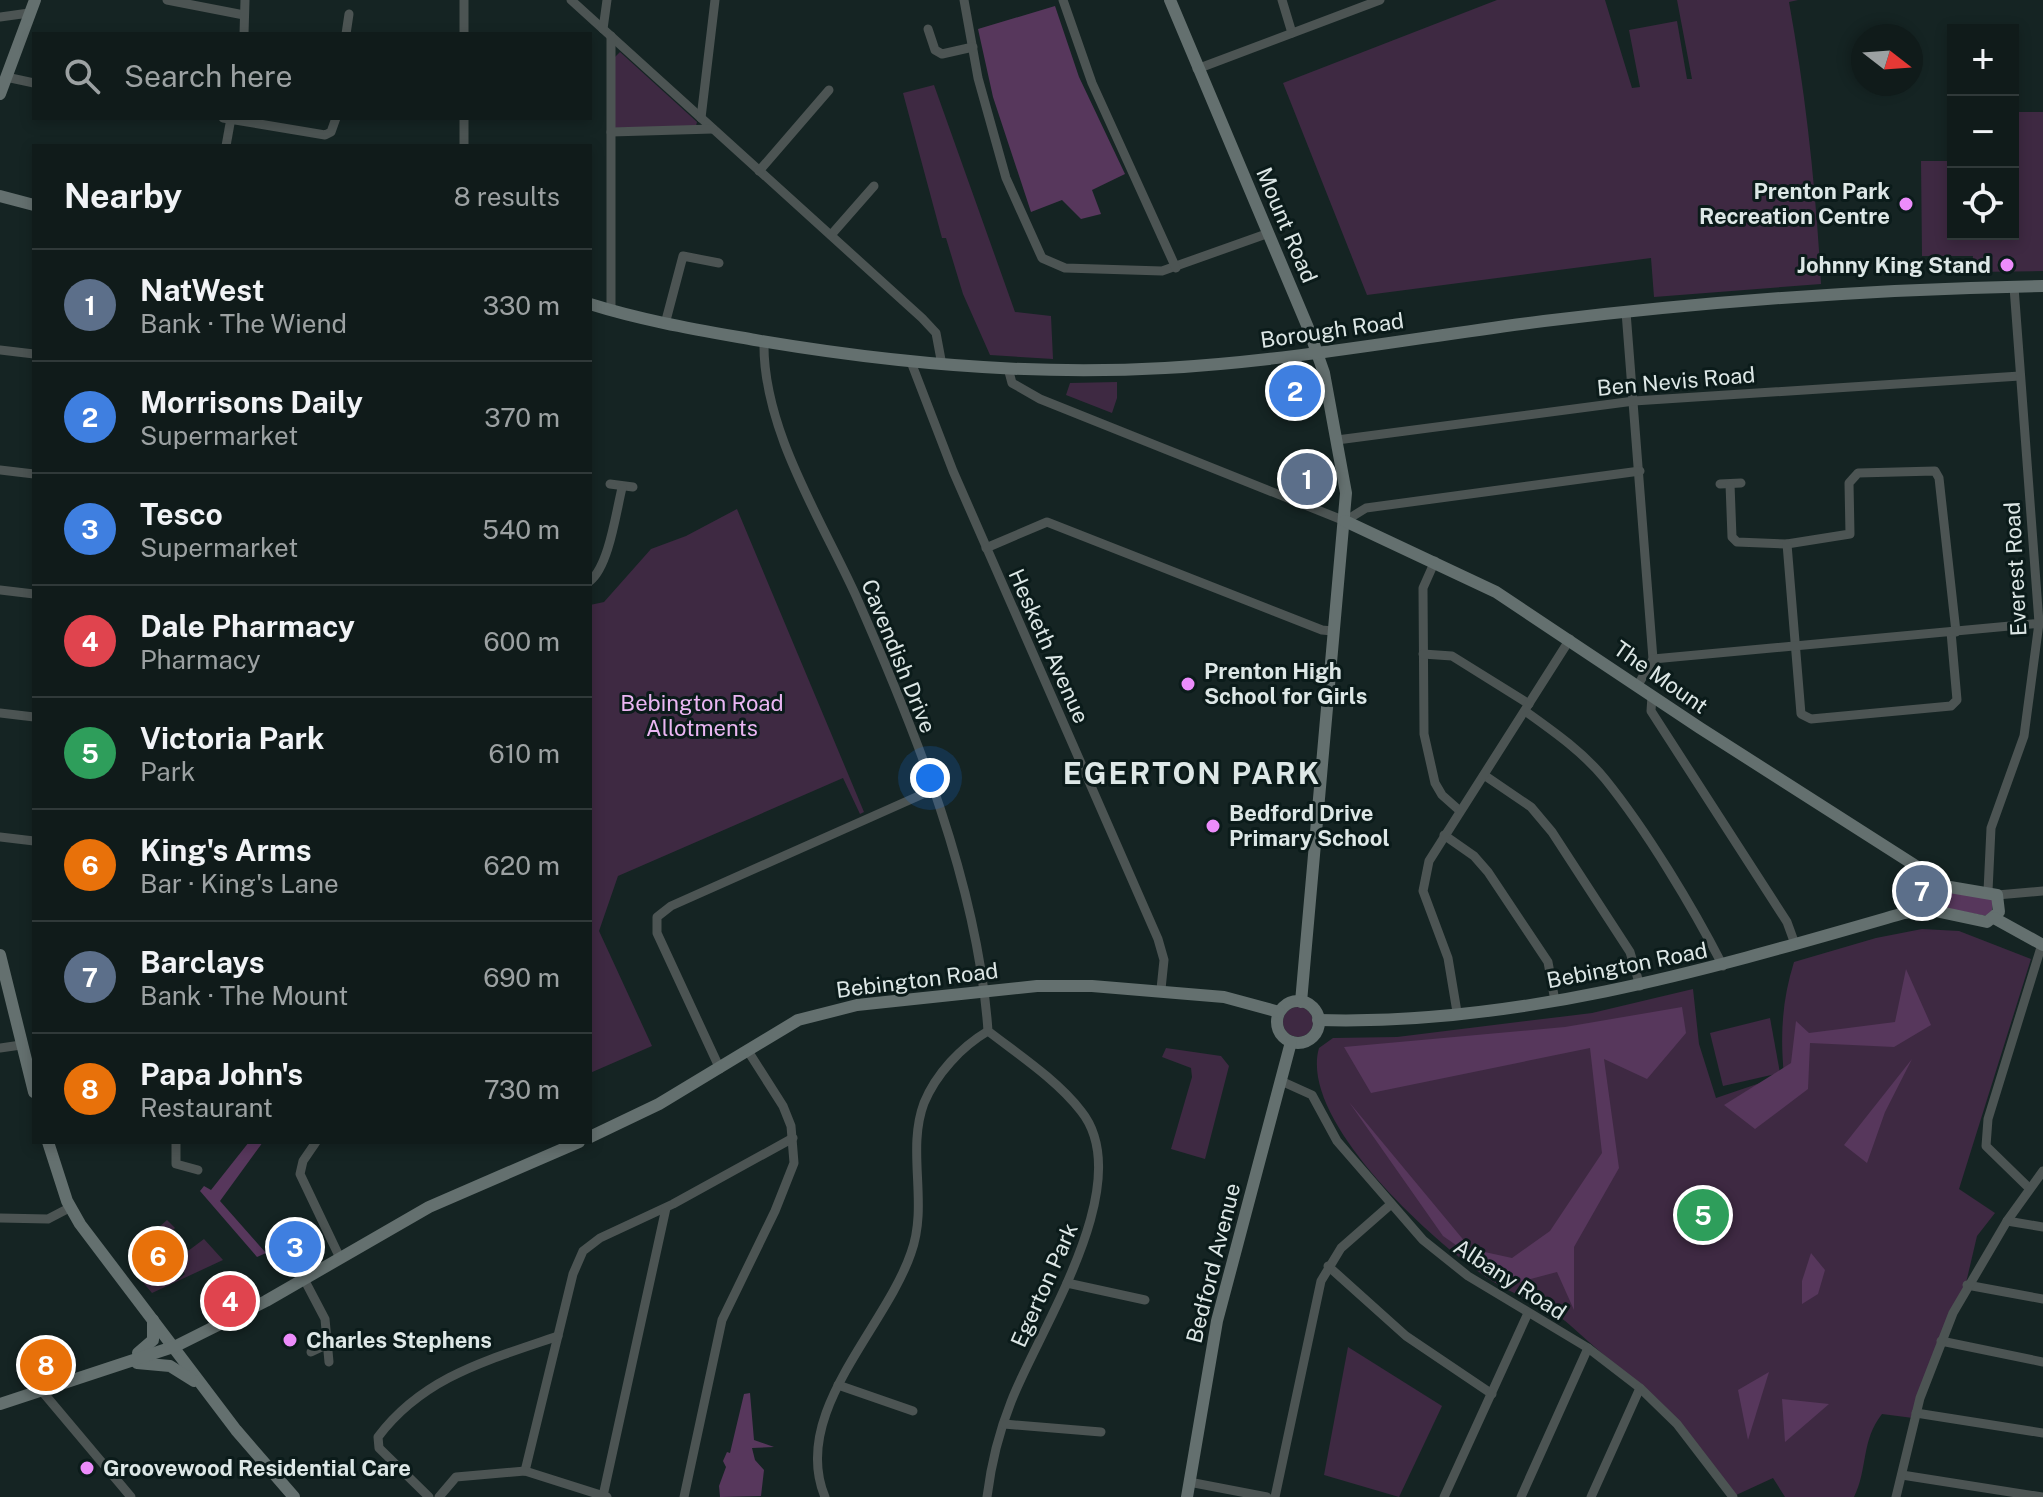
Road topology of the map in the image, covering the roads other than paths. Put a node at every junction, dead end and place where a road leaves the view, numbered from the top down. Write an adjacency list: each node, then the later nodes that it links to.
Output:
1 (35, 0): 13 (street)
2 (167, 0): 15 (street)
3 (245, 0): 15 (street)
4 (464, 0): 20 (street)
5 (571, 0): 21 (street)
6 (607, 0): 21 (street)
7 (715, 0): 29 (street)
8 (964, 0): 23 (street)
9 (1063, 0): 45 (street)
10 (1170, 0): 24 (street, Mount Road)
11 (1282, 0): 22 (street)
12 (1380, 0): 22 (street)
13 (29, 13): 16 (street); 25 (street)
14 (349, 14): 19 (street)
15 (244, 15): 18 (street)
16 (0, 17)
17 (928, 29): 23 (street)
18 (244, 32)
19 (346, 32)
20 (464, 32)
21 (607, 33): 29 (street); 35 (street)
22 (1292, 33): 24 (street)
23 (973, 47): 45 (street)
24 (1197, 69): 42 (street, Mount Road)
25 (6, 77): 26 (street); 28 (street)
26 (32, 83)
27 (829, 90): 38 (street)
28 (0, 94)
29 (701, 118): 34 (street)
30 (229, 120): 36 (street)
31 (235, 120): 32 (street)
32 (335, 120)
33 (464, 120): 37 (street)
34 (713, 129): 35 (street); 38 (street)
35 (611, 132): 49 (street)
36 (226, 144)
37 (464, 144)
38 (759, 171): 43 (street)
39 (874, 186): 43 (street)
40 (0, 196): 41 (street)
41 (32, 204)
42 (1269, 233): 45 (street); 54 (street, Mount Road)
43 (831, 235): 57 (street)
44 (719, 263): 51 (street)
45 (1176, 268)
46 (2043, 286): 47 (street, Borough Road)
47 (2014, 287): 50 (street, Borough Road); 59 (street, Everest Road)
48 (592, 305): 49 (street, Borough Road)
49 (611, 311): 51 (street, Borough Road)
50 (1626, 312): 54 (street, Borough Road); 60 (street)
51 (665, 324): 52 (street, Borough Road)
52 (764, 341): 56 (street, Borough Road); 87 (street, Cavendish Drive)
53 (0, 350): 55 (street)
54 (1317, 353): 58 (street, Borough Road); 61 (street, Mount Road)
55 (32, 354)
56 (911, 362): 57 (street, Borough Road); 69 (street, Hesketh Avenue)
57 (942, 365): 58 (street, Borough Road)
58 (1008, 368): 67 (street)
59 (2020, 376): 60 (street, Ben Nevis Road); 74 (street, Everest Road)
60 (1634, 401): 61 (street, Ben Nevis Road); 63 (street)
61 (1337, 440): 67 (street, Mount Road)
62 (0, 470): 64 (street)
63 (1640, 471): 67 (street); 80 (street)
64 (32, 474)
65 (610, 484): 71 (street)
66 (1730, 484): 68 (street)
67 (1345, 521): 70 (street, The Mount); 75 (street, Mount Road)
68 (1787, 544): 76 (street); 78 (street)
69 (986, 548): 75 (street); 102 (street, Hesketh Avenue)
70 (1435, 561): 77 (street, The Mount); 79 (street)
71 (592, 578)
72 (0, 590): 73 (street)
73 (32, 594)
74 (2041, 623): 76 (street); 94 (street, Everest Road)
75 (1332, 631): 105 (street, Mount Road)
76 (1953, 632): 78 (street); 78 (street)
77 (1570, 639): 81 (street, The Mount); 83 (street)
78 (1794, 647): 80 (street)
79 (1423, 654): 83 (street); 88 (street)
80 (1653, 659): 81 (street)
81 (1638, 685): 82 (street, The Mount)
82 (1652, 696): 92 (street, The Mount); 97 (street)
83 (1527, 707): 86 (street); 100 (street)
84 (0, 713): 85 (street)
85 (32, 717)
86 (1484, 775): 88 (street); 101 (street)
87 (932, 790): 103 (street, Cavendish Drive); 115 (street)
88 (1460, 811): 89 (street)
89 (1444, 835): 104 (street); 107 (street)
90 (0, 837): 91 (street)
91 (32, 841)
92 (1942, 888): 94 (street); 95 (street)
93 (2043, 891): 94 (street)
94 (1992, 893): 96 (street)
95 (1937, 908): 96 (street); 97 (street, Bebington Road)
96 (1994, 918): 98 (street)
97 (1795, 944): 100 (street, Bebington Road)
98 (2043, 945): 126 (street)
99 (0, 955): 112 (street)
100 (1723, 966): 101 (street, Bebington Road)
101 (1640, 986): 104 (street, Bebington Road)
102 (1161, 989): 103 (street, Bebington Road); 106 (street, Bebington Road)
103 (985, 991): 109 (street); 114 (street, Bebington Road)
104 (1555, 1001): 107 (street, Bebington Road)
105 (1301, 1002): 106 (street); 108 (street)
106 (1279, 1012): 111 (street)
107 (1457, 1012): 108 (street, Bebington Road)
108 (1318, 1020): 111 (street)
109 (988, 1031): 136 (street, Egerton Park); 151 (street)
110 (32, 1039): 112 (street)
111 (1291, 1042): 116 (street, Bedford Avenue)
112 (21, 1043): 113 (street); 117 (street)
113 (0, 1048)
114 (748, 1051): 115 (street, Bebington Road); 119 (street)
115 (720, 1069): 118 (street, Bebington Road)
116 (1281, 1081): 127 (street, Albany Road); 166 (street, Bedford Avenue)
117 (32, 1084)
118 (592, 1136)
119 (793, 1138): 129 (street); 172 (street)
120 (49, 1144): 128 (street)
121 (176, 1144): 124 (street)
122 (315, 1144): 133 (street)
123 (574, 1144): 133 (street)
124 (198, 1170)
125 (2043, 1171): 126 (street)
126 (2028, 1187): 131 (street)
127 (1390, 1205): 134 (street); 140 (street, Albany Road)
128 (71, 1207): 130 (street); 141 (street)
129 (666, 1208): 142 (street); 167 (street)
130 (0, 1218)
131 (2007, 1221): 132 (street); 137 (street)
132 (2043, 1227)
133 (340, 1258): 135 (street)
134 (1328, 1266): 155 (street); 177 (street)
135 (304, 1279): 144 (street); 145 (street)
136 (1067, 1283): 139 (street); 161 (street, Egerton Park)
137 (1967, 1285): 138 (street); 143 (street)
138 (2043, 1299)
139 (1145, 1300)
140 (1528, 1313): 146 (street, Albany Road); 155 (street)
141 (152, 1316): 145 (street); 150 (street)
142 (558, 1336): 164 (street); 170 (street)
143 (1941, 1341): 149 (street); 159 (street)
144 (328, 1344): 147 (street); 148 (street)
145 (176, 1346): 150 (street); 154 (street)
146 (1588, 1348): 152 (street, Albany Road); 179 (street)
147 (311, 1352)
148 (329, 1362)
149 (2043, 1362)
150 (122, 1364): 153 (street); 154 (street)
151 (838, 1385): 157 (street); 173 (street)
152 (1640, 1388): 180 (street); 181 (street, Albany Road)
153 (41, 1390): 156 (street); 168 (street)
154 (204, 1390): 169 (street)
155 (1492, 1394): 178 (street)
156 (0, 1404)
157 (897, 1405): 158 (street); 160 (street)
158 (913, 1411)
159 (1916, 1413): 163 (street); 165 (street)
160 (894, 1417)
161 (1004, 1424): 162 (street); 174 (street, Egerton Park)
162 (1101, 1432)
163 (2043, 1433)
164 (525, 1471): 167 (street); 171 (street)
165 (1902, 1475): 182 (street); 183 (street)
166 (1189, 1482): 175 (street, Bedford Avenue); 176 (street)
167 (605, 1496)
168 (131, 1497)
169 (294, 1497)
170 (429, 1497)
171 (439, 1497)
172 (684, 1497)
173 (825, 1497)
174 (987, 1497)
175 (1187, 1497)
176 (1267, 1497)
177 (1275, 1497)
178 (1444, 1497)
179 (1521, 1497)
180 (1591, 1497)
181 (1733, 1497)
182 (1896, 1497)
183 (2042, 1497)

